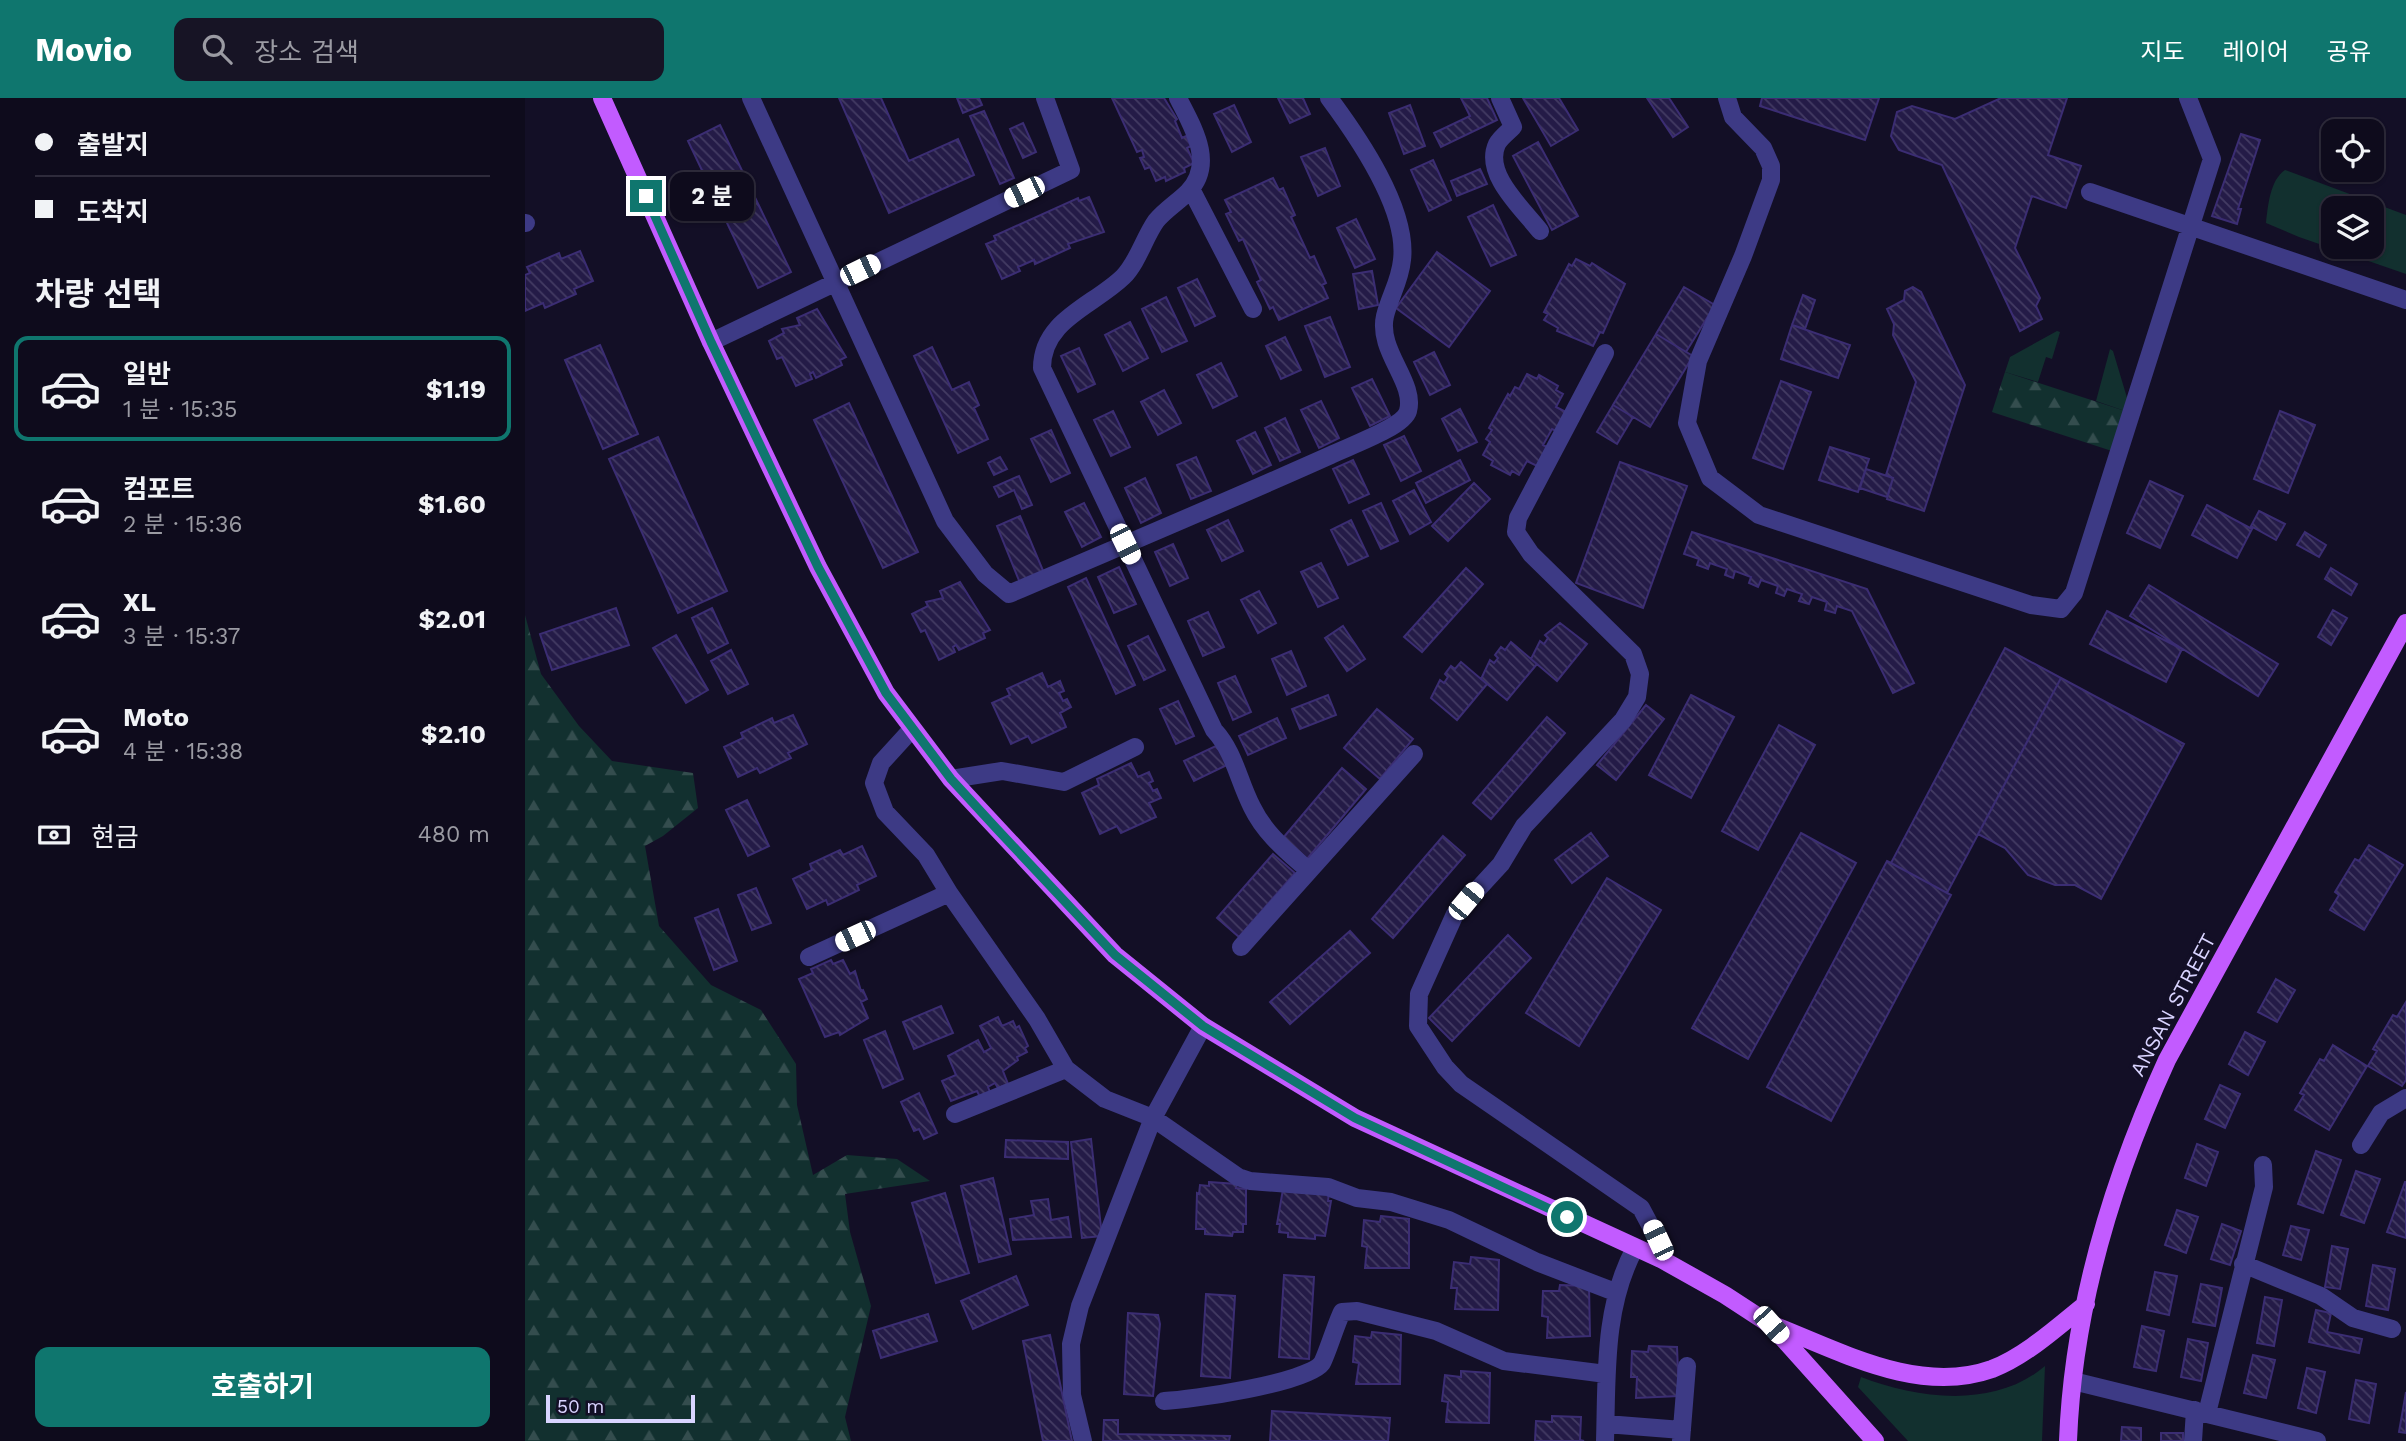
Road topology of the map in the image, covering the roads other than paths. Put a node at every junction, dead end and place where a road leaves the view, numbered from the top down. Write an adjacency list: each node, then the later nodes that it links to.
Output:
1 (602, 98): 16 (main road)
2 (751, 98): 13 (street)
3 (1045, 98): 13 (street)
4 (1178, 98): 9 (street)
5 (1329, 98): 18 (street)
6 (1500, 98): 12 (street)
7 (1727, 98): 11 (street)
8 (2188, 98): 11 (street)
9 (1191, 189): 15 (street); 18 (street)
10 (2090, 192): 11 (street)
11 (2189, 226): 14 (street)
12 (1540, 231)
13 (837, 282): 16 (street); 18 (street)
14 (2406, 300)
15 (1253, 309)
16 (711, 342): 20 (main road)
17 (1605, 353): 36 (street)
18 (1125, 544): 24 (street)
19 (2406, 623): 39 (main road, ANSAN STREET)
20 (912, 729): 23 (main road); 25 (street)
21 (1135, 747): 23 (street)
22 (1414, 754): 24 (street)
23 (951, 779): 28 (main road)
24 (1310, 871): 26 (street)
25 (949, 893): 27 (street); 29 (street)
26 (1241, 947)
27 (809, 957)
28 (1203, 1026): 32 (street); 35 (main road)
29 (1066, 1069): 31 (street); 32 (street)
30 (2406, 1098): 33 (street)
31 (955, 1114)
32 (1153, 1118): 38 (street); 49 (street)
33 (2361, 1144)
34 (2263, 1165): 37 (street)
35 (1635, 1248): 36 (main road); 38 (street)
36 (1661, 1259): 40 (main road)
37 (2243, 1264): 41 (street); 46 (street)
38 (1615, 1292): 43 (street)
39 (2086, 1304): 40 (main road); 44 (main road, ANSAN STREET)
40 (1771, 1325): 50 (main road)
41 (2392, 1329)
42 (1687, 1366): 48 (street)
43 (1607, 1374): 45 (street); 47 (street)
44 (2073, 1381): 46 (street); 51 (main road, ANSAN STREET)
45 (1164, 1401)
46 (2201, 1412): 52 (street); 53 (street)
47 (1606, 1432): 48 (street)
48 (1681, 1435)
49 (1083, 1441)
50 (1875, 1441)
51 (2068, 1441)
52 (2193, 1441)
53 (2317, 1441)

